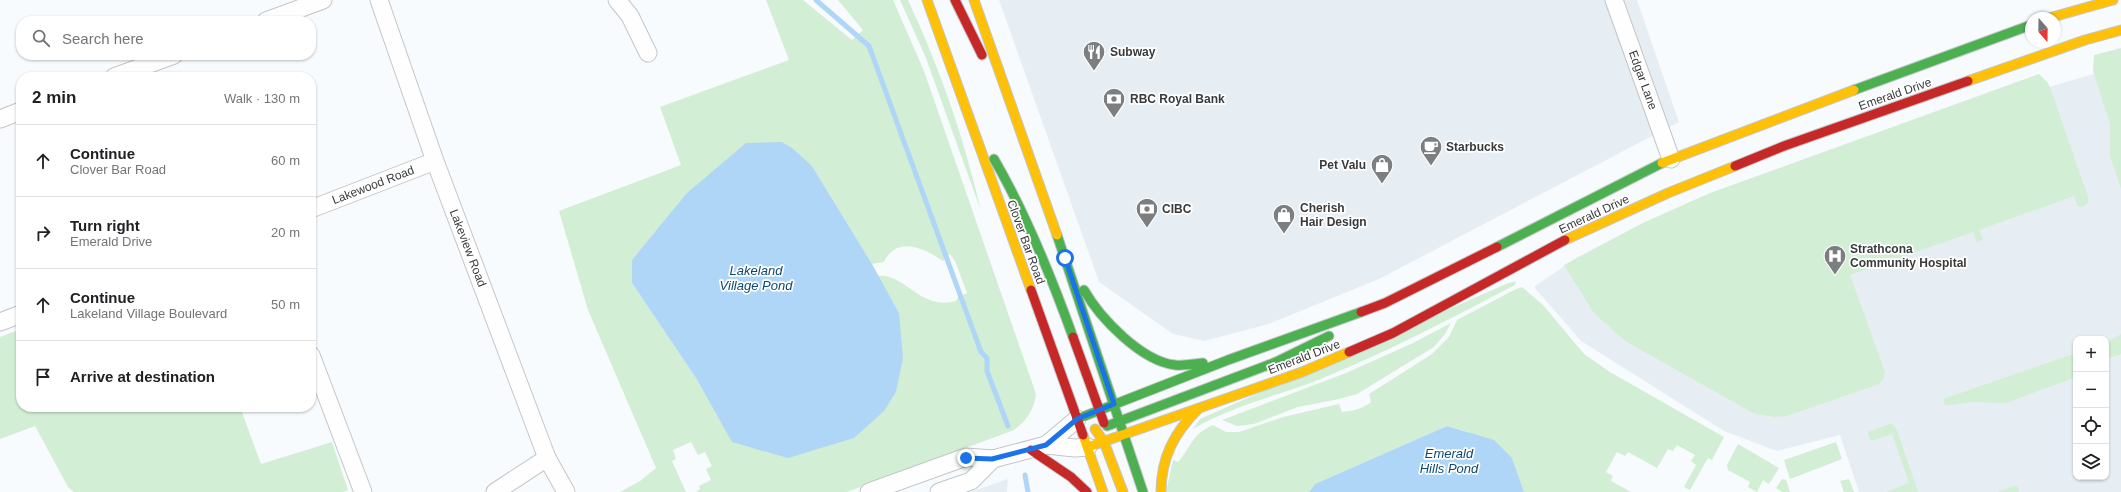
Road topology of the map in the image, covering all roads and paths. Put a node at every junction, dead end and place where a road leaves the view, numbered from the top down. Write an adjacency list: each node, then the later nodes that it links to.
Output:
1 (323, 0): 10 (street)
2 (379, 0): 23 (street, Lakeview Road)
3 (617, 0): 15 (street)
4 (927, 0): 18 (main road, Clover Bar Road)
5 (955, 0): 21 (main road)
6 (974, 0): 21 (main road)
7 (1614, 0): 22 (street, Edgar Lane)
8 (2113, 0): 9 (main road)
9 (2061, 13)
10 (280, 16)
11 (2025, 27): 22 (main road, Emerald Drive)
12 (2121, 30): 13 (main road, Emerald Drive)
13 (2061, 44)
14 (2048, 48): 32 (main road, Emerald Drive)
15 (648, 53)
16 (160, 60): 17 (street)
17 (128, 72)
18 (965, 110): 33 (main road); 34 (main road, Clover Bar Road)
19 (16, 113): 20 (street)
20 (0, 119)
21 (1024, 138): 25 (main road)
22 (1671, 159): 26 (main road, Emerald Drive)
23 (435, 161): 24 (street, Lakewood Road); 42 (street, Lakeview Road)
24 (316, 207)
25 (1065, 258): 29 (main road); 31 (main road)
26 (1386, 303): 29 (main road, Emerald Drive); 35 (main road)
27 (16, 316): 28 (street)
28 (0, 322)
29 (1228, 360): 31 (main road, Emerald Drive)
30 (316, 368): 45 (street)
31 (1114, 404): 33 (main road, Emerald Drive); 35 (main road)
32 (1202, 406): 38 (main road, Emerald Drive); 53 (main road)
33 (1098, 411): 34 (main road, Emerald Drive); 36 (main road)
34 (1077, 419): 37 (main road); 40 (main road, Clover Bar Road); 41 (street)
35 (1119, 420): 36 (main road); 38 (main road)
36 (1106, 426): 37 (main road); 38 (main road)
37 (1098, 432): 39 (main road); 40 (main road)
38 (1124, 434): 39 (main road, Emerald Drive); 52 (main road)
39 (1104, 442): 40 (main road, Emerald Drive); 51 (main road)
40 (1088, 447): 41 (street); 50 (main road, Clover Bar Road)
41 (1038, 448): 43 (street); 49 (main road)
42 (547, 458): 46 (street); 47 (street, Lakeview Road)
43 (992, 459): 44 (street); 48 (street)
44 (874, 491)
45 (363, 492)
46 (495, 492)
47 (566, 492)
48 (939, 492)
49 (1087, 492)
50 (1103, 492)
51 (1123, 492)
52 (1144, 492)
53 (1160, 492)

